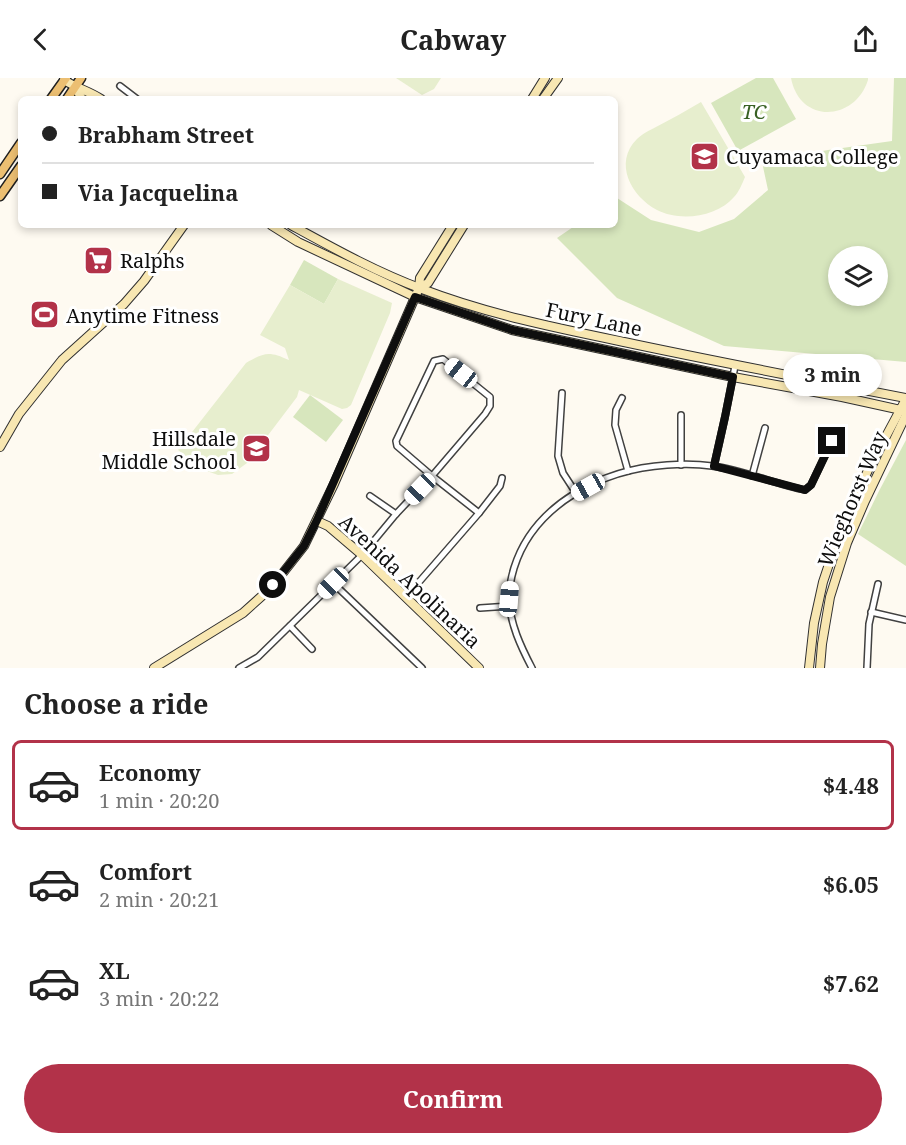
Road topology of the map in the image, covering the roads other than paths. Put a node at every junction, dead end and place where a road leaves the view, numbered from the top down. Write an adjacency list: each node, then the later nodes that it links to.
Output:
1 (81, 78): 6 (main road)
2 (545, 78): 12 (main road)
3 (558, 78): 13 (main road)
4 (65, 79): 6 (main road); 7 (main road)
5 (120, 86): 11 (street)
6 (75, 87): 8 (main road); 9 (main road); 10 (main road)
7 (53, 96)
8 (69, 96)
9 (80, 96)
10 (96, 96)
11 (133, 96)
12 (534, 96)
13 (546, 96)
14 (18, 147): 16 (main road)
15 (18, 170): 17 (main road)
16 (0, 174)
17 (0, 196)
18 (182, 228): 34 (main road)
19 (276, 228): 24 (main road, Fury Lane)
20 (297, 228): 23 (main road, Fury Lane)
21 (451, 228): 23 (main road)
22 (462, 228): 23 (main road)
23 (419, 288): 24 (main road); 25 (main road, Fury Lane)
24 (415, 297): 26 (main road, Fury Lane); 45 (main road)
25 (735, 366): 26 (street); 29 (main road, Fury Lane)
26 (733, 377): 30 (main road, Fury Lane); 36 (street)
27 (562, 393): 41 (street)
28 (622, 398): 37 (street)
29 (906, 398): 30 (main road, Wieghorst Way)
30 (904, 412): 61 (main road, Wieghorst Way); 62 (main road, Wieghorst Way)
31 (681, 415): 35 (street)
32 (765, 428): 39 (street)
33 (832, 441): 39 (street)
34 (0, 447)
35 (681, 465): 36 (street); 37 (street)
36 (714, 466): 39 (street)
37 (628, 471): 41 (street)
38 (432, 476): 38 (street); 43 (street); 44 (street)
39 (752, 476)
40 (502, 478): 43 (street)
41 (576, 493): 50 (street)
42 (370, 496): 44 (street)
43 (479, 513): 49 (street)
44 (396, 514): 46 (street)
45 (317, 520): 46 (main road, Avenida Apolinaria); 56 (main road)
46 (362, 555): 47 (street); 49 (main road, Avenida Apolinaria)
47 (333, 583): 54 (street); 58 (street)
48 (878, 584): 52 (street)
49 (406, 597): 59 (main road, Avenida Apolinaria)
50 (510, 606): 51 (street); 60 (street)
51 (480, 608)
52 (871, 612): 53 (street); 63 (street)
53 (906, 620)
54 (290, 626): 55 (street); 57 (street)
55 (312, 649)
56 (154, 668)
57 (239, 668)
58 (422, 668)
59 (479, 668)
60 (532, 668)
61 (809, 668)
62 (820, 668)
63 (867, 668)

